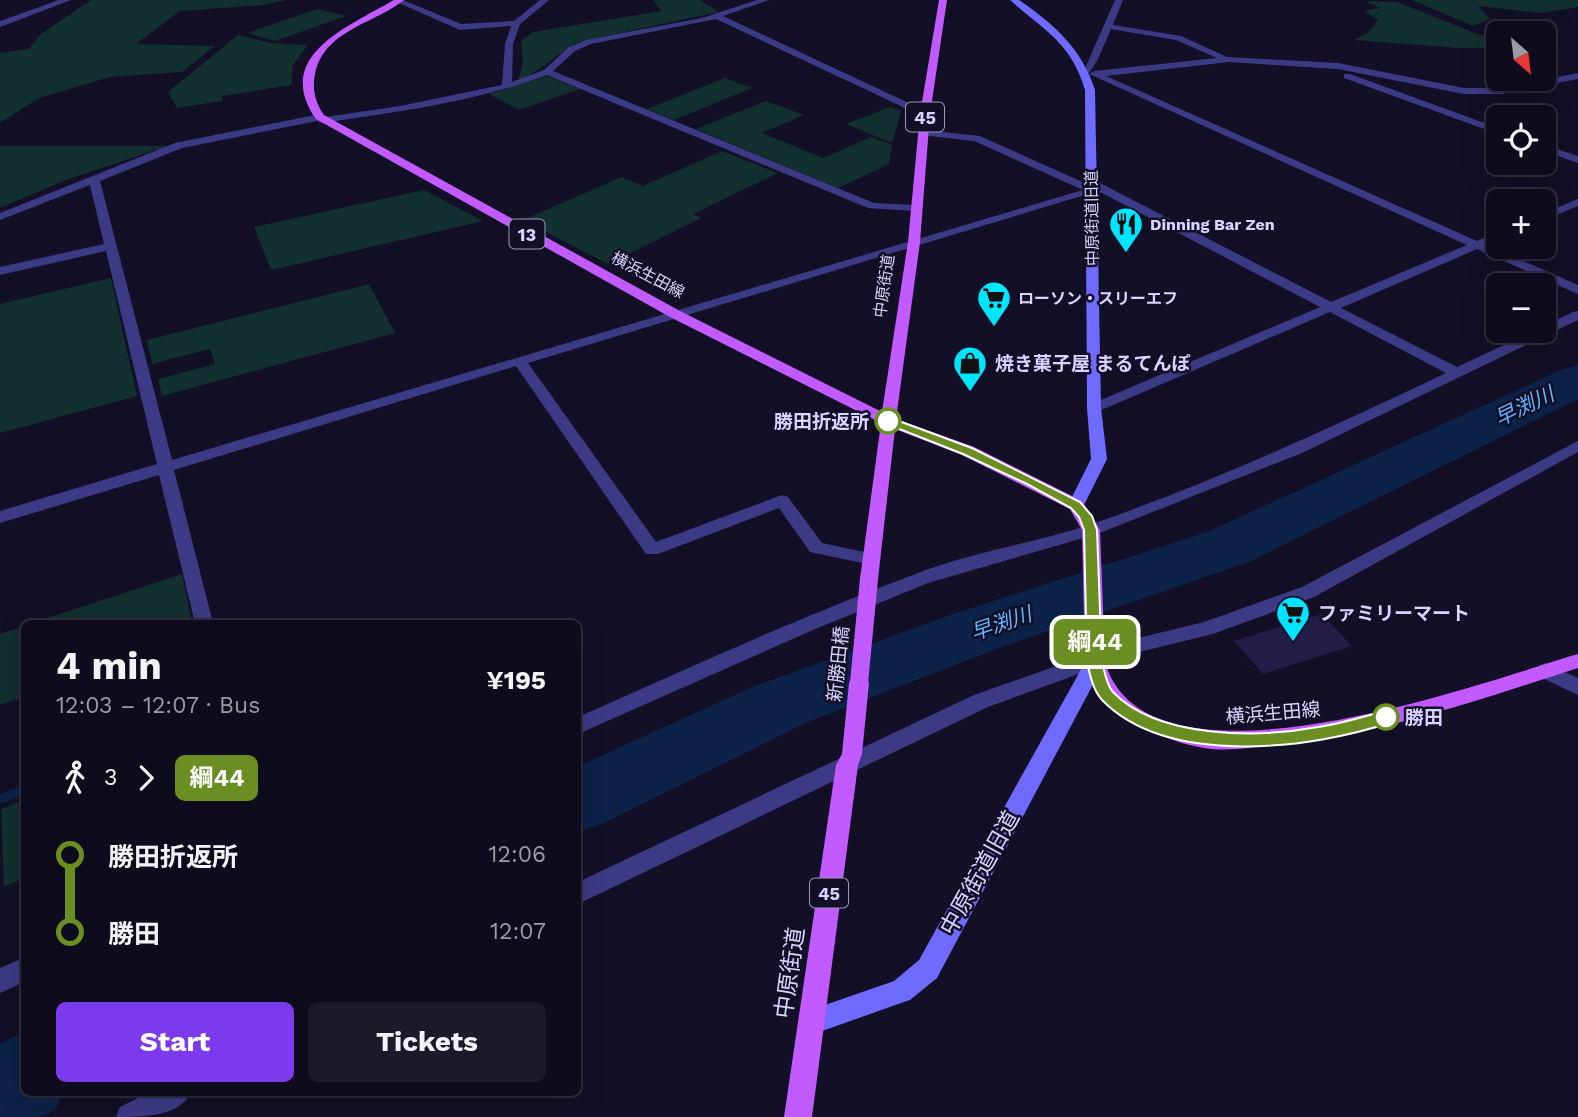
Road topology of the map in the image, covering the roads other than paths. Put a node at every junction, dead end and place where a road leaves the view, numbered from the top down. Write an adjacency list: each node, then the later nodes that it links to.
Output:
1 (67, 0): 10 (street)
2 (398, 0): 9 (street); 19 (main road)
3 (545, 0): 9 (street)
4 (765, 0): 8 (street)
5 (943, 0): 18 (main road, 中原街道 / 45)
6 (1014, 0): 15 (street, 中原街道旧道)
7 (1119, 0): 11 (street)
8 (716, 16): 14 (street); 18 (street)
9 (516, 23): 17 (street)
10 (0, 24)
11 (1106, 26): 12 (street); 15 (street)
12 (1229, 59): 13 (street); 15 (street)
13 (1317, 65): 16 (street); 20 (street)
14 (547, 72): 17 (street); 27 (street)
15 (1089, 74): 25 (street, 中原街道旧道); 32 (street)
16 (1578, 76)
17 (507, 87): 19 (street)
18 (925, 114): 21 (main road, 中原街道 / 45)
19 (321, 119): 24 (street); 37 (main road, 横浜生田線 / 13)
20 (1486, 127)
21 (924, 133): 25 (street); 27 (main road, 中原街道 / 45)
22 (1556, 152): 23 (street)
23 (1578, 160)
24 (94, 177): 29 (street); 33 (street)
25 (1092, 187): 31 (street); 36 (street); 41 (street, 中原街道旧道)
26 (1578, 202): 28 (street)
27 (915, 208): 31 (main road, 中原街道 / 45)
28 (1556, 212)
29 (0, 217)
30 (1486, 241): 32 (street)
31 (914, 242): 37 (street); 42 (main road, 中原街道 / 45)
32 (1477, 245): 35 (street); 36 (street)
33 (111, 246): 34 (street); 44 (street)
34 (0, 271)
35 (1578, 290)
36 (1329, 308): 40 (street); 41 (street)
37 (675, 314): 39 (street); 42 (main road, 横浜生田線 / 13)
38 (1578, 315): 40 (street)
39 (520, 362): 44 (street); 48 (street)
40 (1457, 373): 47 (street)
41 (1094, 408): 45 (street, 中原街道旧道)
42 (888, 421): 45 (main road, 横浜生田線 / 13); 48 (main road, 中原街道 / 45)
43 (1578, 446): 51 (street)
44 (164, 468): 46 (street); 50 (street)
45 (1076, 505): 47 (main road)
46 (0, 517)
47 (1090, 538): 51 (main road, 横浜生田線); 55 (street)
48 (873, 559): 49 (main road, 中原街道 / 45)
49 (869, 579): 56 (main road, 新勝田橋 / 45, bridge)
50 (203, 620)
51 (1095, 654): 53 (main road, 横浜生田線); 56 (street); 60 (street, 中原街道旧道)
52 (1578, 661): 53 (main road, 横浜生田線)
53 (1545, 671): 54 (street)
54 (1578, 687)
55 (581, 725)
56 (849, 759): 57 (street); 60 (main road, 中原街道 / 45)
57 (581, 892)
58 (21, 971): 59 (street)
59 (0, 981)
60 (811, 1022): 63 (main road, 中原街道 / 45)
61 (170, 1096): 62 (street)
62 (130, 1117)
63 (798, 1117)

